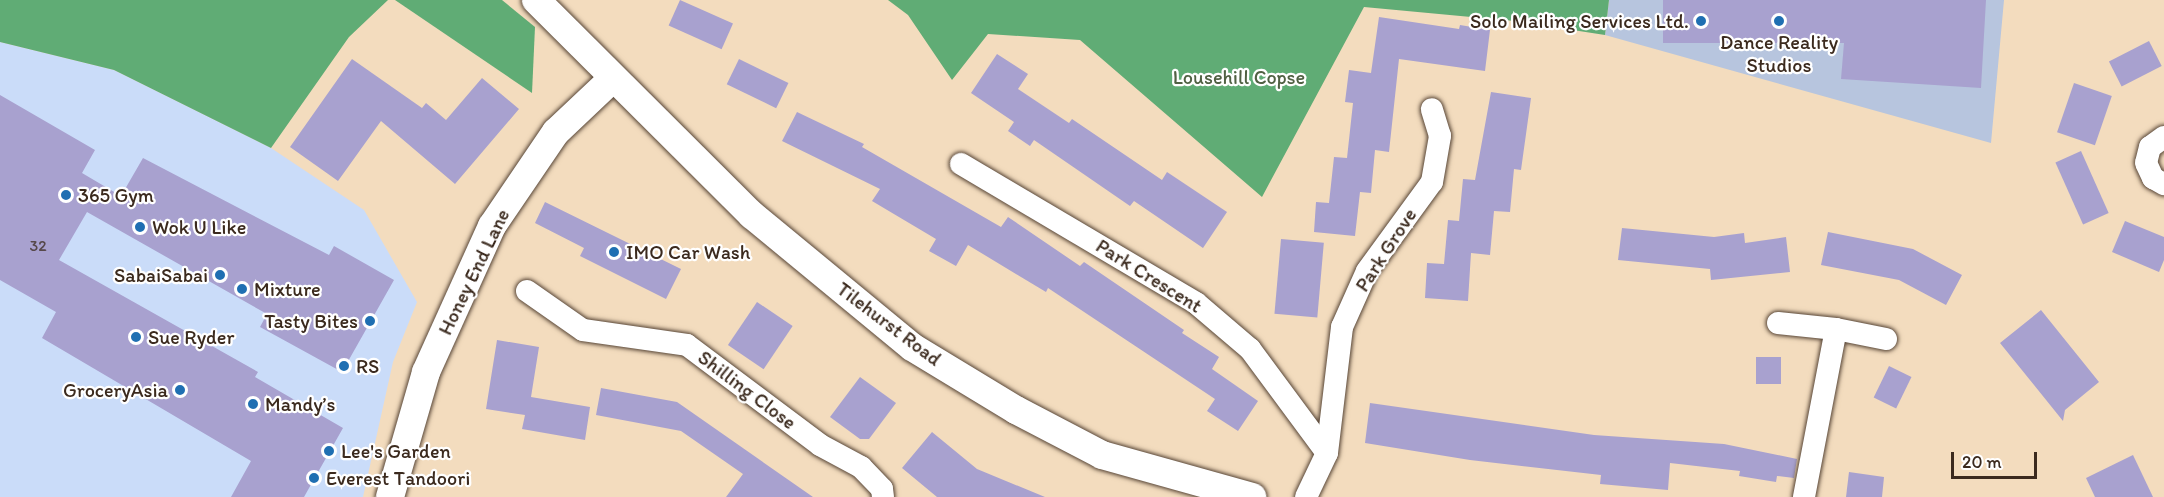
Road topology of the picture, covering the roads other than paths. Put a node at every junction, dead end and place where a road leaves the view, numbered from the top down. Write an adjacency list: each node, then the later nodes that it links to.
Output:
1 (536, 0): 2 (street, Tilehurst Road)
2 (612, 79): 12 (street, Honey End Lane); 14 (street, Tilehurst Road)
3 (1432, 110): 11 (street, Park Grove)
4 (2164, 136): 6 (street)
5 (961, 164): 11 (street, Park Crescent)
6 (2164, 184)
7 (526, 291): 13 (street, Shilling Close)
8 (1778, 323): 9 (street)
9 (1836, 329): 10 (street); 16 (street)
10 (1887, 339)
11 (1327, 453): 15 (street, Park Grove)
12 (390, 497)
13 (884, 497)
14 (1252, 497)
15 (1306, 497)
16 (1804, 497)

